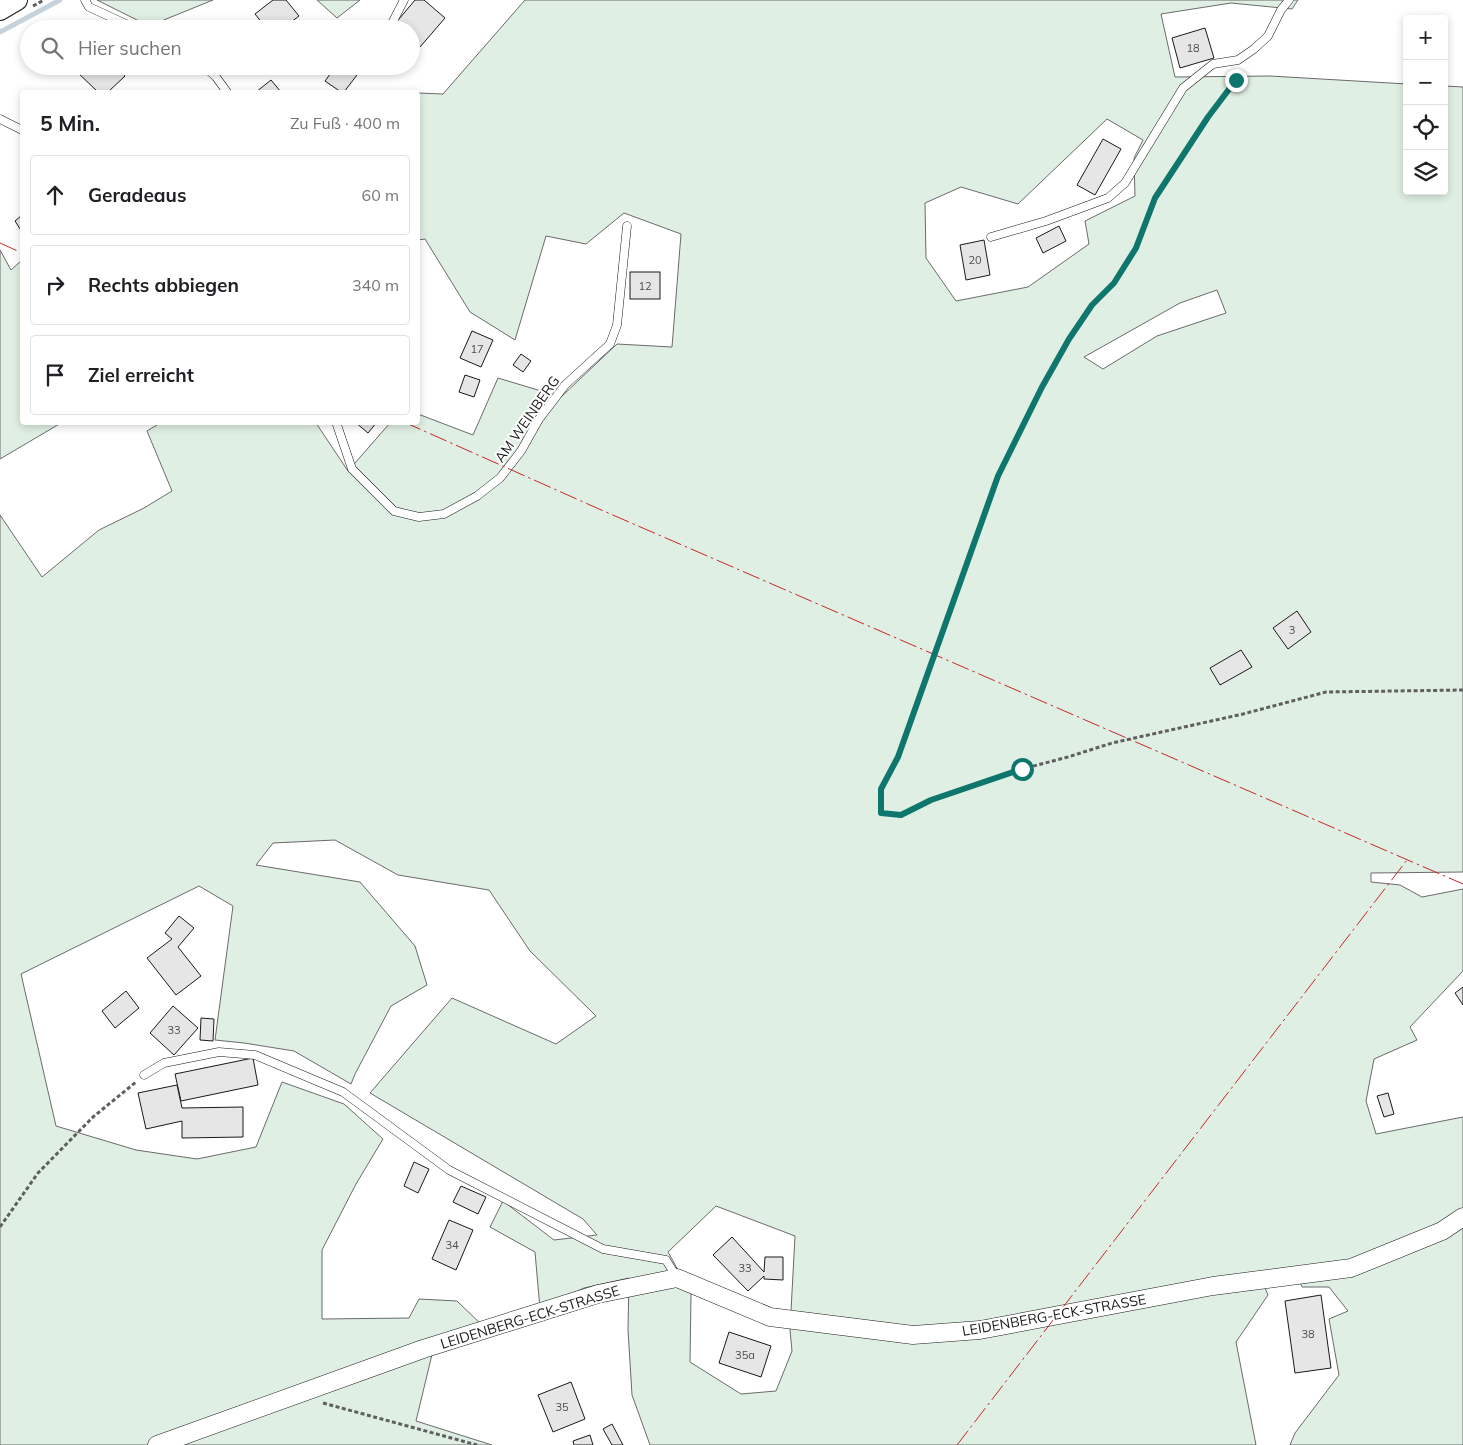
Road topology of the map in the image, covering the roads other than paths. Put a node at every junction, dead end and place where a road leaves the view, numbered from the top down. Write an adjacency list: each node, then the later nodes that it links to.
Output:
1 (17, 0): 5 (main road)
2 (85, 0): 6 (lane)
3 (404, 0): 7 (lane)
4 (1289, 0): 13 (lane)
5 (0, 10)
6 (118, 20)
7 (393, 20)
8 (214, 75): 9 (lane)
9 (226, 90)
10 (0, 119): 11 (lane)
11 (20, 129)
12 (627, 226): 14 (lane, AM WEINBERG)
13 (991, 237)
14 (337, 425)
15 (144, 1075): 17 (lane)
16 (1463, 1217): 17 (street, LEIDENBERG-ECK-STRASSE)
17 (677, 1278): 18 (street, LEIDENBERG-ECK-STRASSE)
18 (157, 1445)

